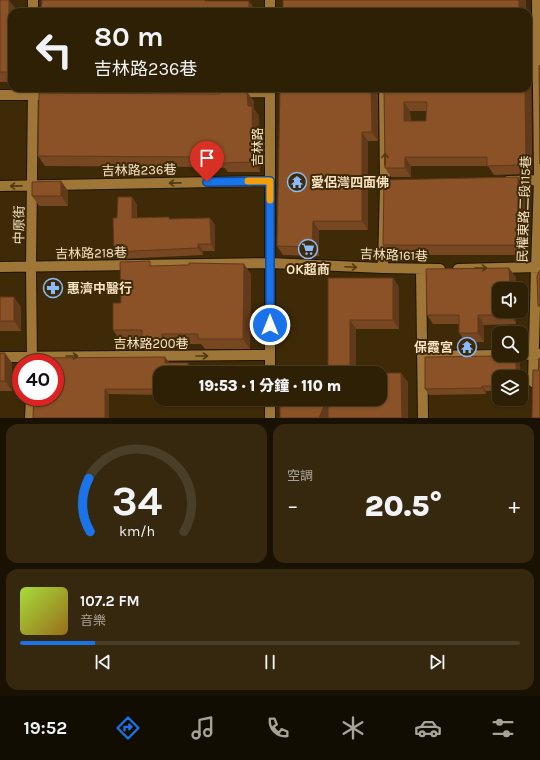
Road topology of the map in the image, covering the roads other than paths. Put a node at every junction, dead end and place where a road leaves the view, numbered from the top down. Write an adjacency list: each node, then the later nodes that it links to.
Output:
1 (537, 0): 2 (street, 民權東路二段115巷)
2 (535, 64): 10 (street, 民權東路二段115巷)
3 (33, 92): 8 (street); 9 (street); 13 (street, 中原街)
4 (199, 92): 7 (street)
5 (270, 92): 11 (street, 吉林路)
6 (384, 92): 18 (street, one-way to 6)
7 (128, 94)
8 (0, 95)
9 (49, 95)
10 (540, 180): 12 (street); 19 (street, 民權東路二段115巷)
11 (270, 181): 13 (street, 吉林路236巷, one-way to 13); 15 (street, 吉林路)
12 (501, 181)
13 (33, 185): 14 (street, 吉林路236巷, one-way to 14); 17 (street, 中原街)
14 (0, 186)
15 (270, 263): 17 (street, 吉林路218巷); 18 (street, 吉林路161巷, one-way to 18); 23 (street, 吉林路)
16 (0, 267): 17 (street, 吉林路218巷)
17 (31, 267): 21 (street, 中原街)
18 (383, 268): 20 (street, 吉林路161巷)
19 (538, 268): 20 (street, 吉林路161巷, one-way to 19); 22 (street, 民權東路二段115巷)
20 (421, 270): 25 (street)
21 (33, 354)
22 (537, 354): 30 (street, 民權東路二段115巷)
23 (270, 355): 28 (street, 吉林路200巷, one-way to 23); 29 (street, 吉林路)
24 (492, 355): 25 (street)
25 (422, 356): 35 (street)
26 (0, 357): 27 (street, 吉林路200巷)
27 (12, 358)
28 (64, 359)
29 (270, 366)
30 (533, 394)
31 (31, 406): 33 (street)
32 (270, 406): 34 (street)
33 (30, 418)
34 (270, 418)
35 (423, 418)

